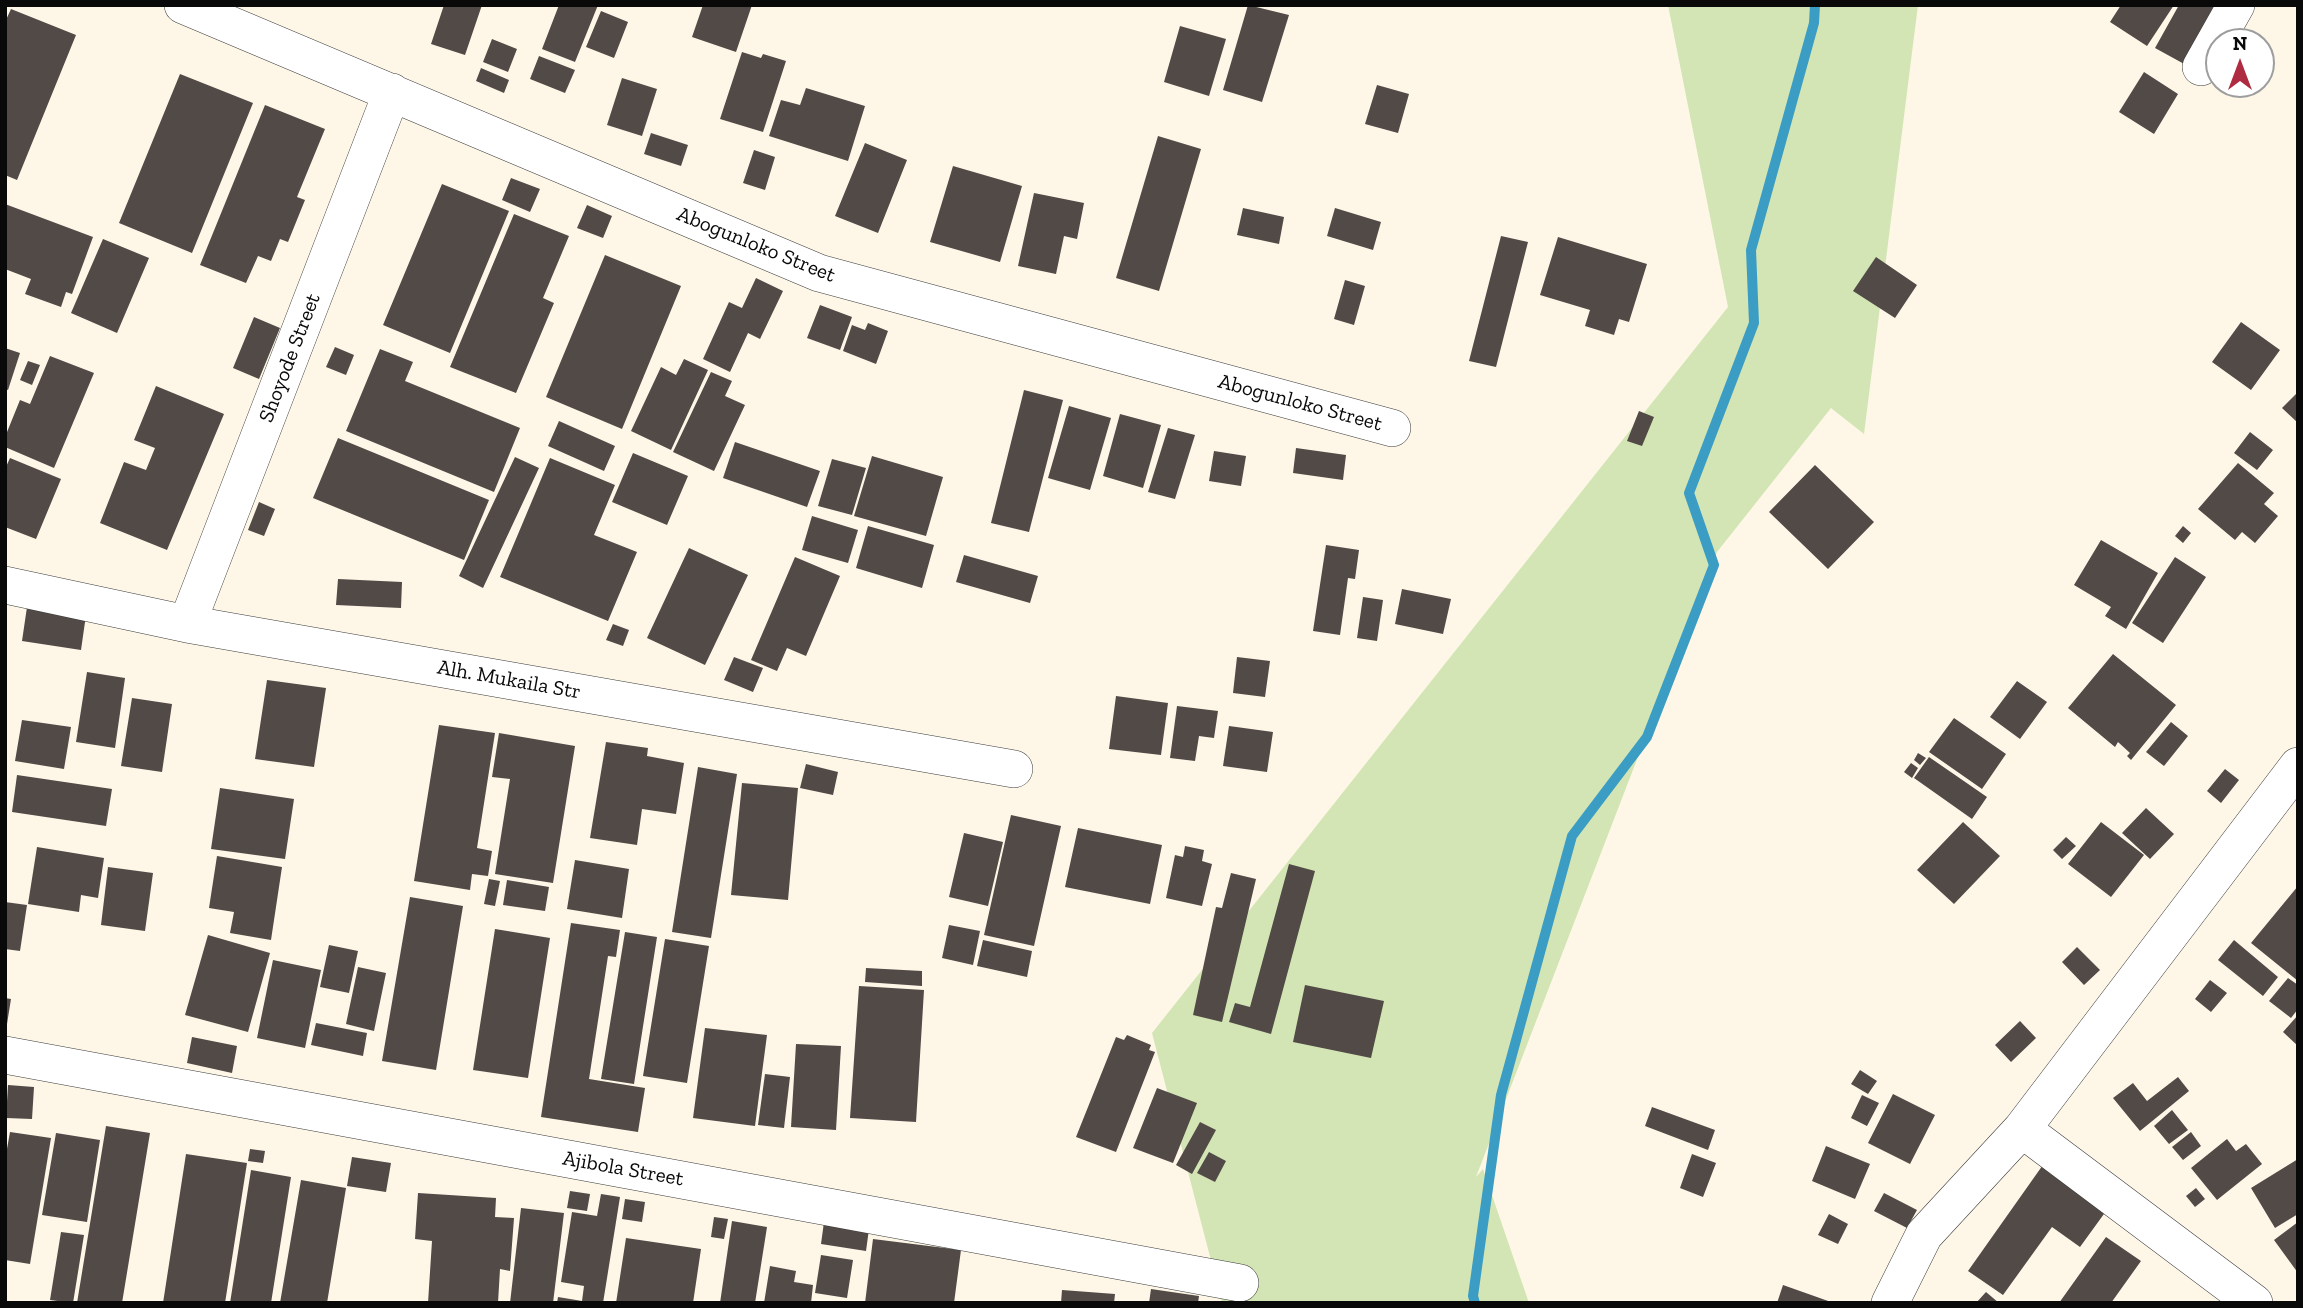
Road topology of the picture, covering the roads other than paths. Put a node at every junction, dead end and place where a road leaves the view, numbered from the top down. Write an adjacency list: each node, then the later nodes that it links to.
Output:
1 (183, 5): 4 (street, Abogunloko Street)
2 (2236, 5): 3 (street)
3 (2201, 67)
4 (392, 92): 5 (street, Abogunloko Street); 7 (street, Shoyode Street)
5 (1392, 428)
6 (5, 585): 7 (street, Alh. Mukaila Str)
7 (187, 624): 8 (street, Alh. Mukaila Str)
8 (1014, 769)
9 (2292, 784): 11 (street)
10 (5, 1055): 12 (street, Ajibola Street)
11 (2022, 1129): 13 (street); 14 (street)
12 (1240, 1283)
13 (1890, 1303)
14 (2254, 1303)

